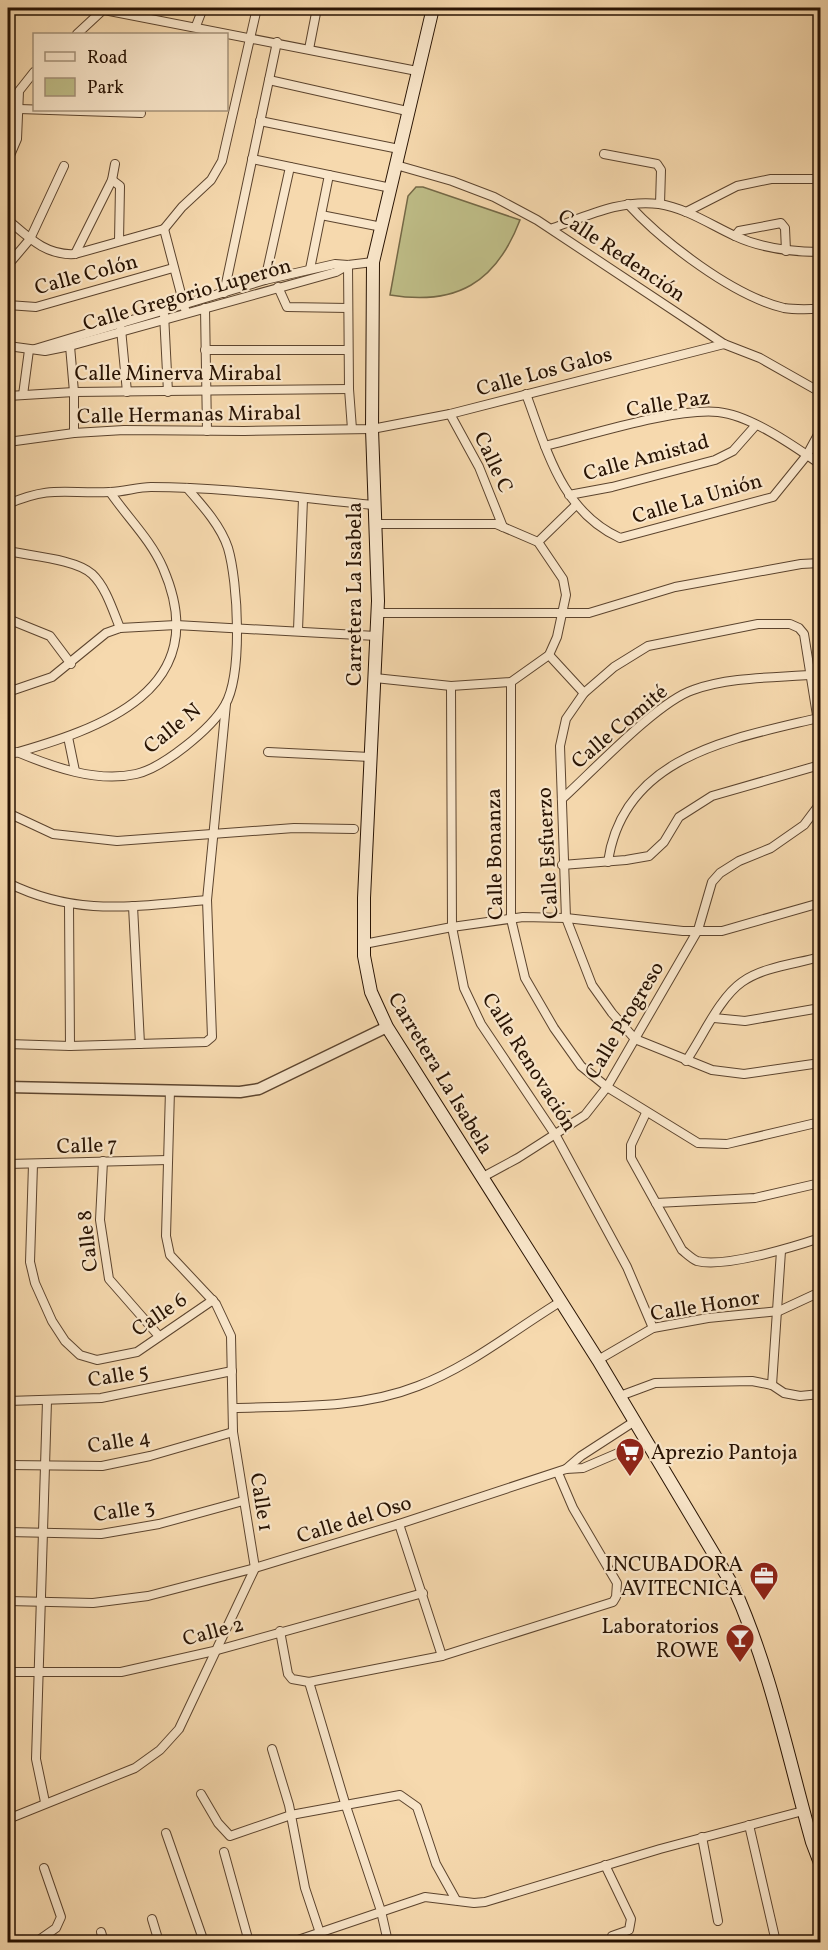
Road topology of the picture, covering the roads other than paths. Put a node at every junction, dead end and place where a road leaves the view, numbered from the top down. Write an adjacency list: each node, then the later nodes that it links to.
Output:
1 (94, 8): 2 (street)
2 (105, 8): 7 (street); 9 (street)
3 (203, 8): 7 (street)
4 (257, 8): 11 (street)
5 (317, 8): 13 (street)
6 (433, 8): 14 (main road, Carretera La Isabela)
7 (196, 26): 8 (street)
8 (208, 31)
9 (77, 33)
10 (228, 34): 11 (street)
11 (250, 37): 12 (street); 42 (street)
12 (277, 42): 13 (street); 16 (street)
13 (309, 49): 14 (street)
14 (417, 71): 20 (main road, Carretera La Isabela)
15 (33, 73): 17 (street)
16 (269, 80): 20 (street); 22 (street)
17 (19, 110): 18 (street); 26 (street)
18 (33, 110)
19 (80, 111): 21 (street)
20 (407, 111): 23 (main road, Carretera La Isabela)
21 (141, 112)
22 (260, 121): 23 (street); 25 (street)
23 (399, 149): 28 (main road, Carretera La Isabela)
24 (604, 154): 36 (street)
25 (252, 159): 30 (street); 56 (street)
26 (8, 160)
27 (115, 164): 33 (street)
28 (396, 165): 34 (main road, Carretera La Isabela); 41 (street, Calle Redención)
29 (64, 166): 44 (street)
30 (290, 167): 31 (street); 54 (street)
31 (329, 175): 34 (street); 38 (street)
32 (820, 179): 37 (street)
33 (112, 180): 45 (street); 48 (street)
34 (391, 188): 40 (main road, Carretera La Isabela)
35 (628, 204): 36 (street); 41 (street); 61 (street)
36 (660, 204): 37 (street)
37 (686, 212): 43 (street)
38 (321, 215): 40 (street); 53 (street)
39 (8, 220): 44 (street)
40 (382, 228): 49 (main road, Carretera La Isabela)
41 (553, 228): 64 (street, Calle Redención)
42 (164, 229): 45 (street); 52 (street)
43 (735, 236): 46 (street); 46 (street)
44 (30, 239): 48 (street); 50 (street)
45 (119, 241): 48 (street)
46 (786, 251): 47 (street)
47 (820, 252)
48 (75, 254)
49 (373, 262): 51 (street, Calle Gregorio Luperón); 82 (main road, Carretera La Isabela)
50 (8, 265)
51 (348, 265): 53 (street, Calle Gregorio Luperón); 55 (street, Calle Gregorio Luperón); 59 (street)
52 (173, 268): 57 (street, Calle Colón); 60 (street)
53 (310, 269): 54 (street, Calle Gregorio Luperón)
54 (265, 280): 56 (street, Calle Gregorio Luperón)
55 (278, 287): 58 (street, Calle Gregorio Luperón); 59 (street)
56 (224, 293): 60 (street, Calle Gregorio Luperón)
57 (8, 305)
58 (205, 308): 60 (street, Calle Gregorio Luperón); 68 (street)
59 (348, 308): 69 (street)
60 (185, 309): 62 (street, Calle Gregorio Luperón)
61 (820, 309)
62 (164, 316): 63 (street, Calle Gregorio Luperón); 73 (street)
63 (121, 328): 66 (street, Calle Gregorio Luperón); 67 (street, Calle Gregorio Luperón); 72 (street)
64 (724, 344): 75 (street, Calle Redención); 76 (street, Calle Los Galos)
65 (8, 346): 67 (street, Calle Gregorio Luperón)
66 (70, 346): 67 (street, Calle Gregorio Luperón); 71 (street)
67 (32, 349): 77 (street)
68 (205, 350): 69 (street); 74 (street)
69 (348, 350): 70 (street)
70 (349, 389): 74 (street, Calle Minerva Mirabal); 81 (street)
71 (75, 392): 72 (street, Calle Minerva Mirabal); 77 (street, Calle Minerva Mirabal); 85 (street)
72 (127, 392): 73 (street, Calle Minerva Mirabal)
73 (168, 392): 74 (street, Calle Minerva Mirabal)
74 (206, 392): 83 (street)
75 (820, 392)
76 (526, 394): 79 (street, Calle Los Galos); 87 (street, Calle La Unión)
77 (23, 395): 78 (street, Calle Minerva Mirabal)
78 (8, 396)
79 (450, 414): 82 (street, Calle Los Galos); 98 (street, Calle C)
80 (756, 425): 87 (street, Calle Paz); 88 (street, Calle Paz); 92 (street, Calle Amistad)
81 (352, 429): 82 (street, Calle Hermanas Mirabal); 83 (street, Calle Hermanas Mirabal)
82 (372, 429): 96 (main road, Carretera La Isabela)
83 (207, 431): 85 (street, Calle Hermanas Mirabal)
84 (820, 431): 88 (street, Calle La Unión)
85 (74, 433): 86 (street, Calle Hermanas Mirabal)
86 (8, 442)
87 (545, 446): 92 (street, Calle La Unión)
88 (807, 455): 89 (street, Calle Paz); 95 (street, Calle La Unión)
89 (820, 464)
90 (187, 488): 91 (street); 93 (street); 107 (street, Calle N)
91 (111, 492): 94 (street); 105 (street)
92 (569, 495): 95 (street, Calle La Unión)
93 (303, 499): 96 (street); 108 (street)
94 (8, 504)
95 (576, 505): 99 (street, Calle Amistad)
96 (373, 506): 97 (main road, Carretera La Isabela)
97 (375, 524): 98 (street); 102 (main road, Carretera La Isabela)
98 (503, 527): 99 (street)
99 (538, 542): 103 (street)
100 (8, 551): 106 (street)
101 (820, 564): 103 (street)
102 (377, 613): 103 (street); 109 (main road, Carretera La Isabela)
103 (563, 615): 110 (street)
104 (8, 619): 111 (street)
105 (176, 625): 106 (street); 107 (street); 122 (street)
106 (120, 628): 111 (street)
107 (237, 629): 108 (street); 119 (street, Calle N)
108 (298, 630): 109 (street)
109 (376, 636): 114 (main road, Carretera La Isabela)
110 (549, 656): 115 (street); 118 (street)
111 (71, 664): 117 (street)
112 (820, 674): 113 (street, Calle Comité)
113 (810, 675): 118 (street, Calle Esfuerzo); 120 (street); 130 (street, Calle Comité)
114 (375, 678): 116 (street); 126 (main road, Carretera La Isabela)
115 (511, 682): 116 (street); 143 (street, Calle Bonanza)
116 (451, 686): 144 (street, Calle Renovación)
117 (8, 692)
118 (584, 693): 130 (street, Calle Esfuerzo)
119 (225, 704): 128 (street, Calle N); 133 (street)
120 (818, 718): 121 (street); 134 (street)
121 (820, 732)
122 (68, 736): 123 (street); 128 (street)
123 (17, 752): 125 (street); 128 (street, Calle N)
124 (268, 752): 126 (street)
125 (8, 755)
126 (370, 757): 146 (main road, Carretera La Isabela)
127 (820, 765): 134 (street)
128 (75, 771)
129 (820, 797): 145 (street, Calle Progreso)
130 (562, 799): 135 (street, Calle Esfuerzo)
131 (8, 813): 133 (street)
132 (354, 829): 133 (street)
133 (212, 835): 137 (street)
134 (608, 862): 135 (street)
135 (562, 865): 142 (street, Calle Esfuerzo)
136 (9, 884): 138 (street); 140 (street)
137 (207, 900): 141 (street); 153 (street)
138 (8, 903)
139 (820, 903): 145 (street)
140 (69, 905): 141 (street); 154 (street)
141 (133, 906): 153 (street)
142 (566, 918): 143 (street); 145 (street); 151 (street, Calle Esfuerzo)
143 (511, 919): 144 (street); 158 (street, Calle Bonanza)
144 (452, 927): 146 (street); 162 (street, Calle Renovación)
145 (698, 930): 151 (street, Calle Progreso)
146 (364, 944): 150 (main road, Carretera La Isabela)
147 (820, 957): 149 (street)
148 (820, 1008): 149 (street)
149 (714, 1018): 155 (street)
150 (387, 1027): 159 (street); 167 (main road, Carretera La Isabela)
151 (635, 1039): 155 (street, Calle Esfuerzo); 158 (street, Calle Progreso)
152 (8, 1044): 154 (street)
153 (140, 1044): 154 (street)
154 (70, 1046)
155 (686, 1061): 156 (street, Calle Esfuerzo)
156 (820, 1063)
157 (8, 1087): 159 (street)
158 (607, 1087): 160 (street, Calle Bonanza); 162 (street, Calle Progreso)
159 (170, 1090): 163 (street, Calle 1)
160 (646, 1113): 161 (street, Calle Bonanza); 169 (street)
161 (820, 1122)
162 (556, 1136): 167 (street, Calle Progreso); 176 (street, Calle Renovación)
163 (168, 1160): 164 (street, Calle 7); 173 (street, Calle 1)
164 (103, 1161): 166 (street, Calle 7); 177 (street, Calle 8)
165 (8, 1164): 166 (street, Calle 7)
166 (33, 1164): 177 (street, Calle 6)
167 (481, 1178): 174 (main road, Carretera La Isabela)
168 (820, 1183): 169 (street)
169 (656, 1203): 171 (street)
170 (820, 1238): 171 (street)
171 (782, 1251): 175 (street)
172 (820, 1292): 175 (street, Calle Honor)
173 (213, 1300): 177 (street, Calle 6); 179 (street, Calle 1)
174 (560, 1302): 178 (main road, Carretera La Isabela); 185 (street)
175 (779, 1311): 176 (street, Calle Honor); 180 (street)
176 (653, 1328): 178 (street, Calle Honor)
177 (158, 1335)
178 (598, 1360): 182 (main road, Carretera La Isabela)
179 (232, 1371): 184 (street, Calle 5); 185 (street, Calle 1)
180 (772, 1385): 181 (street); 182 (street)
181 (820, 1394)
182 (620, 1396): 186 (main road, Carretera La Isabela)
183 (8, 1401): 184 (street, Calle 5)
184 (47, 1401): 190 (street)
185 (233, 1408): 187 (street, Calle 1)
186 (635, 1421): 188 (main road, Carretera La Isabela); 191 (street, Calle del Oso)
187 (233, 1432): 190 (street, Calle 4); 192 (street, Calle 1)
188 (646, 1442): 191 (street, Calle del Oso); 210 (main road, Carretera La Isabela)
189 (8, 1465): 190 (street, Calle 4)
190 (46, 1465): 195 (street)
191 (562, 1471): 193 (street, Calle del Oso); 202 (street)
192 (243, 1501): 195 (street, Calle 3); 196 (street, Calle 1)
193 (399, 1524): 196 (street, Calle del Oso); 197 (street)
194 (8, 1532): 195 (street, Calle 3)
195 (43, 1532): 199 (street)
196 (255, 1568): 199 (street, Calle del Oso); 201 (street)
197 (423, 1593): 200 (street, Calle 2); 202 (street)
198 (8, 1601): 199 (street, Calle del Oso)
199 (41, 1602): 204 (street)
200 (280, 1631): 201 (street, Calle 2); 205 (street)
201 (214, 1651): 204 (street, Calle 2); 208 (street)
202 (442, 1656): 205 (street)
203 (8, 1672): 204 (street, Calle 2)
204 (37, 1674): 208 (street)
205 (309, 1682): 209 (street)
206 (272, 1749): 211 (street)
207 (201, 1794): 211 (street)
208 (45, 1803): 212 (street)
209 (345, 1803): 211 (street); 220 (street); 221 (street)
210 (803, 1811): 213 (street); 217 (main road, Carretera La Isabela)
211 (291, 1815): 225 (street)
212 (8, 1819)
213 (749, 1825): 215 (street); 234 (street)
214 (166, 1833): 230 (street)
215 (702, 1837): 218 (street); 223 (street)
216 (224, 1852): 231 (street)
217 (820, 1863)
218 (605, 1865): 220 (street); 226 (street)
219 (44, 1868): 227 (street)
220 (456, 1900): 221 (street)
221 (381, 1911): 225 (street); 233 (street)
222 (152, 1919): 229 (street)
223 (718, 1921)
224 (101, 1932): 228 (street)
225 (320, 1934): 232 (street)
226 (612, 1936)
227 (36, 1942)
228 (104, 1942)
229 (159, 1942)
230 (204, 1942)
231 (249, 1942)
232 (292, 1942)
233 (388, 1942)
234 (776, 1942)

